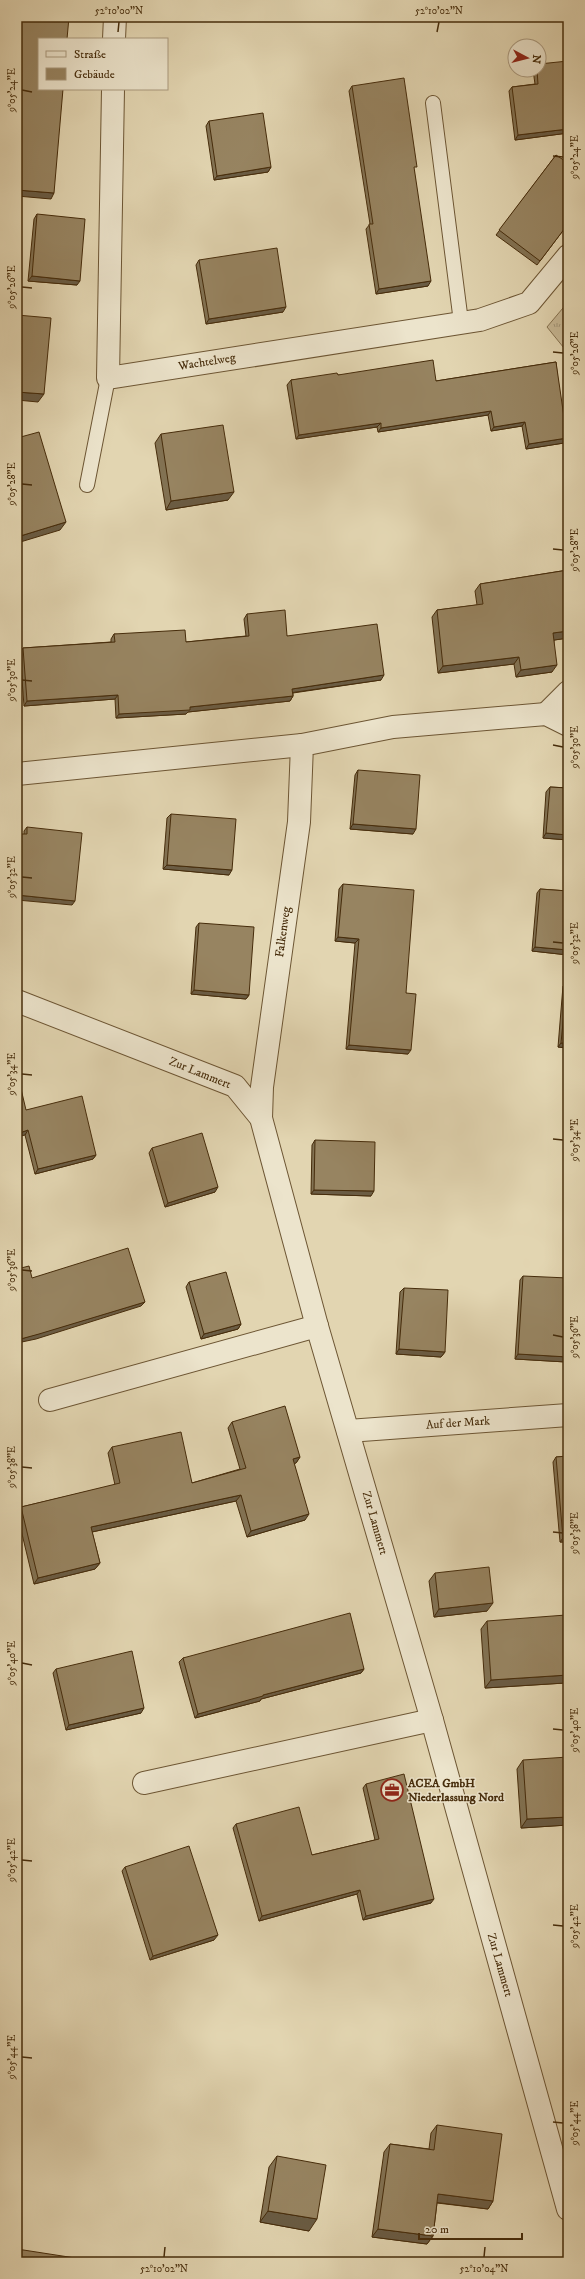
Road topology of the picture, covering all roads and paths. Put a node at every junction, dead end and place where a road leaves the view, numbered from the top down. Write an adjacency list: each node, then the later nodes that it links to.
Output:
1 (115, 17): 2 (street)
2 (114, 38)
3 (113, 90): 7 (street)
4 (433, 103): 6 (lane)
5 (568, 256): 6 (street, Wachtelweg)
6 (461, 322): 7 (street, Wachtelweg)
7 (108, 378): 8 (lane)
8 (87, 485)
9 (568, 692): 10 (street)
10 (546, 714): 11 (street); 12 (street)
11 (568, 725)
12 (302, 745): 13 (street); 15 (street, Falkenweg)
13 (17, 774)
14 (17, 1001): 15 (street, Zur Lammert)
15 (261, 1118): 16 (street, Zur Lammert)
16 (317, 1326): 17 (street); 19 (street, Zur Lammert)
17 (50, 1400)
18 (568, 1415): 19 (street, Auf der Mark)
19 (348, 1431): 20 (street, Zur Lammert)
20 (432, 1720): 21 (street); 22 (street, Zur Lammert)
21 (144, 1783)
22 (568, 2209)

